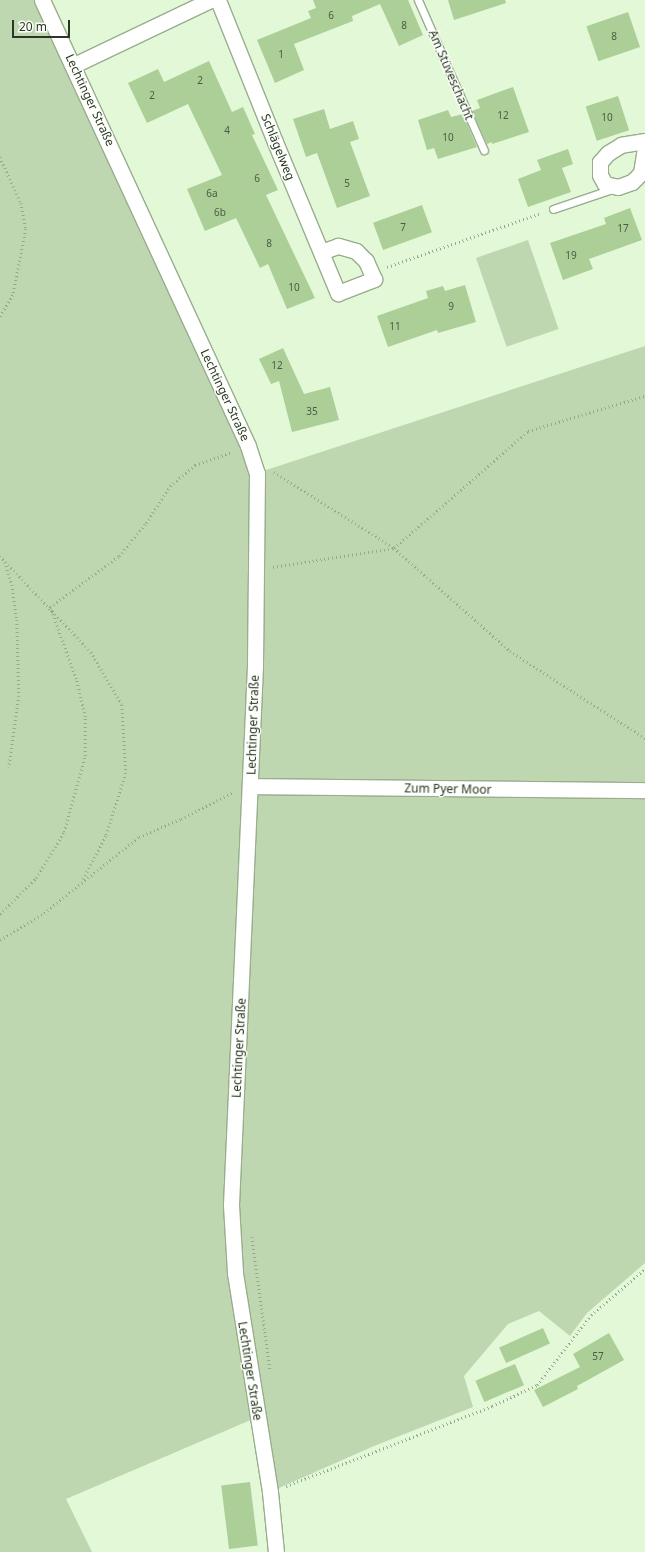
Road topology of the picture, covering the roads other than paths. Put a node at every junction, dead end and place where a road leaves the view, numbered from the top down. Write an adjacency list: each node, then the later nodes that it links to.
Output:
1 (42, 0): 5 (street, Lechtinger Straße)
2 (210, 0): 5 (street)
3 (218, 0): 11 (street, Schlägelweg)
4 (418, 0): 8 (lane, Am Stüveschacht)
5 (74, 65): 12 (street, Lechtinger Straße)
6 (645, 141): 9 (street)
7 (645, 148): 9 (street)
8 (484, 150)
9 (618, 186): 10 (lane)
10 (553, 209)
11 (321, 252): 11 (street, Schlägelweg)
12 (250, 786): 13 (street, Zum Pyer Moor); 14 (street, Lechtinger Straße)
13 (645, 790)
14 (276, 1552)

